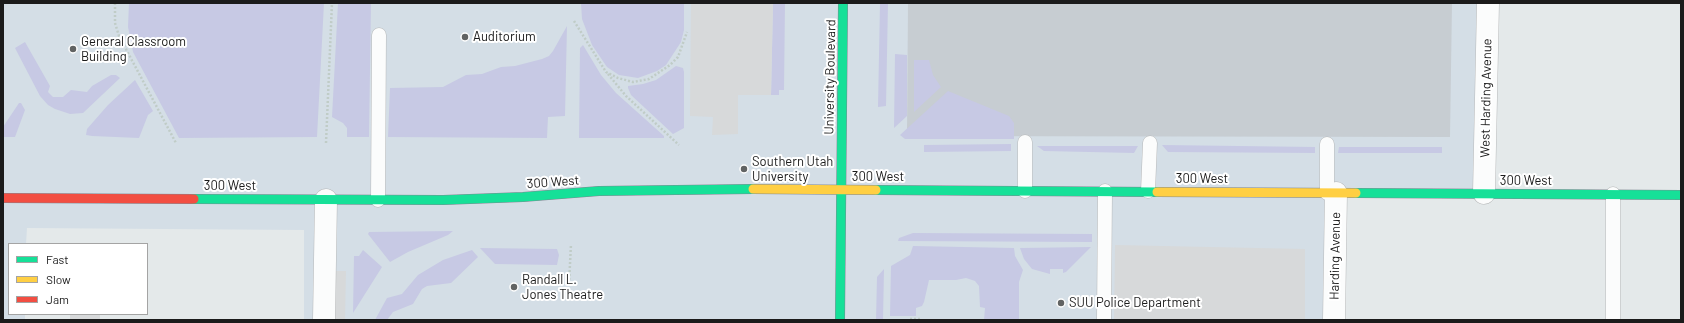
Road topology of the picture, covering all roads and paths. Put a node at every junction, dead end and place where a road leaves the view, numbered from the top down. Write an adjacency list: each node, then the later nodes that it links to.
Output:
1 (115, 3): 10 (path)
2 (332, 3): 11 (path)
3 (844, 3): 15 (street, University Boulevard)
4 (1488, 3): 20 (street, West Harding Avenue)
5 (574, 21): 8 (path)
6 (687, 32): 8 (path)
7 (379, 35): 25 (lane)
8 (606, 72): 14 (path)
9 (1025, 142): 16 (lane)
10 (176, 143)
11 (326, 143)
12 (1150, 143): 18 (lane)
13 (1327, 144): 19 (lane)
14 (679, 145)
15 (842, 190): 16 (street, 300 West); 25 (street, 300 West); 31 (street, University Boulevard)
16 (1024, 191): 17 (street, 300 West)
17 (1105, 191): 18 (street, 300 West); 32 (lane)
18 (1148, 192): 19 (street, 300 West)
19 (1331, 193): 20 (street, 300 West); 33 (street, Harding Avenue)
20 (1484, 193): 21 (street, 300 West)
21 (1613, 194): 22 (street, 300 West); 34 (lane)
22 (1681, 195)
23 (3, 198): 24 (street, 300 West)
24 (326, 200): 25 (street, 300 West); 30 (street)
25 (378, 200)
26 (571, 244): 27 (path)
27 (569, 284)
28 (910, 319): 29 (path)
29 (920, 319)
30 (324, 320)
31 (840, 320)
32 (1104, 320)
33 (1334, 320)
34 (1613, 320)

